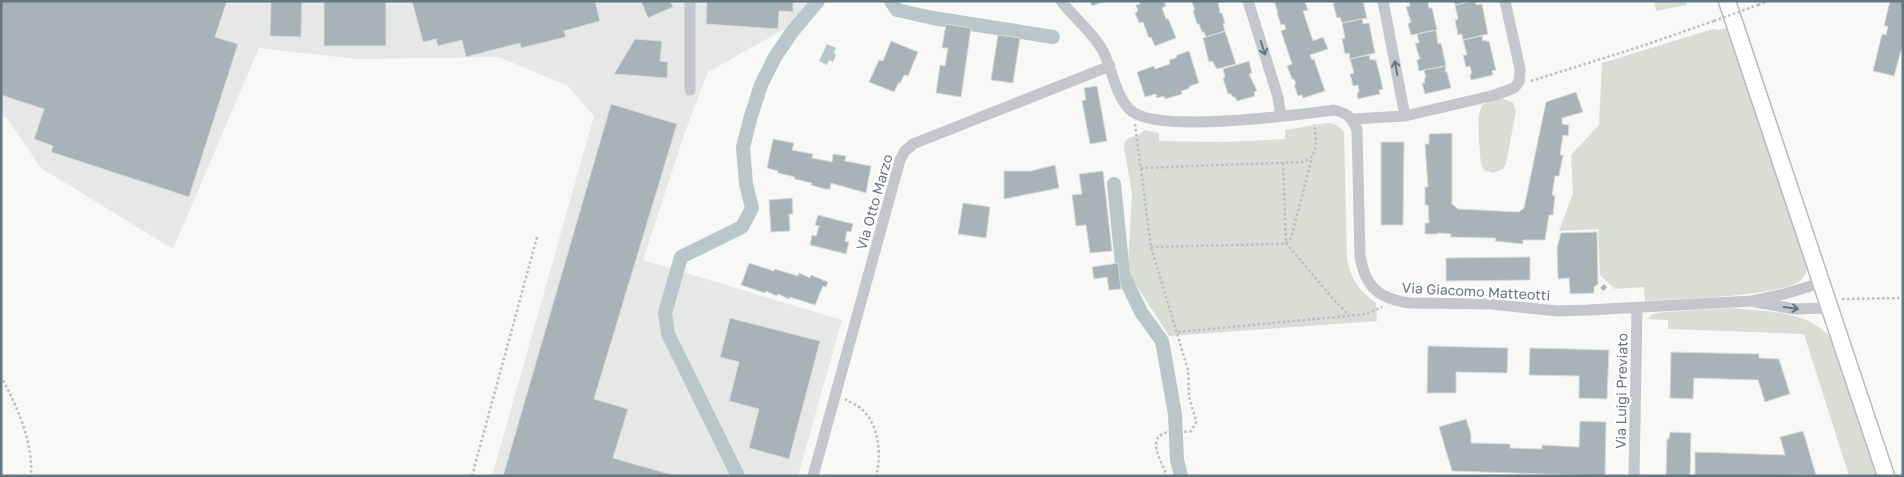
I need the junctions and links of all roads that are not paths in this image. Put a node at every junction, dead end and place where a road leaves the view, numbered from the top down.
1 (690, 1) edge
2 (1061, 1) edge
3 (1248, 1) edge
4 (1383, 1) edge
5 (1505, 1) edge
6 (1727, 1) edge
7 (1110, 66) junction
8 (690, 90) dead end
9 (1281, 116) junction
10 (1405, 116) junction
11 (1353, 118) junction
12 (1825, 297) junction
13 (1752, 301) junction
14 (1637, 308) junction
15 (813, 476) edge
16 (1634, 476) edge
17 (1886, 476) edge

1 - 8 street
2 - 7 street
3 -> 9 street
10 -> 4 street
5 - 10 street
6 - 12 main road
7 - 9 street
7 - 15 street, Via Otto Marzo
9 - 11 street
10 - 11 street
11 - 14 street, Via Giacomo Matteotti
12 - 13 street, Via Giacomo Matteotti
13 -> 12 street, Via Giacomo Matteotti
12 - 17 main road
13 - 14 street, Via Giacomo Matteotti
14 - 16 street, Via Luigi Previato

